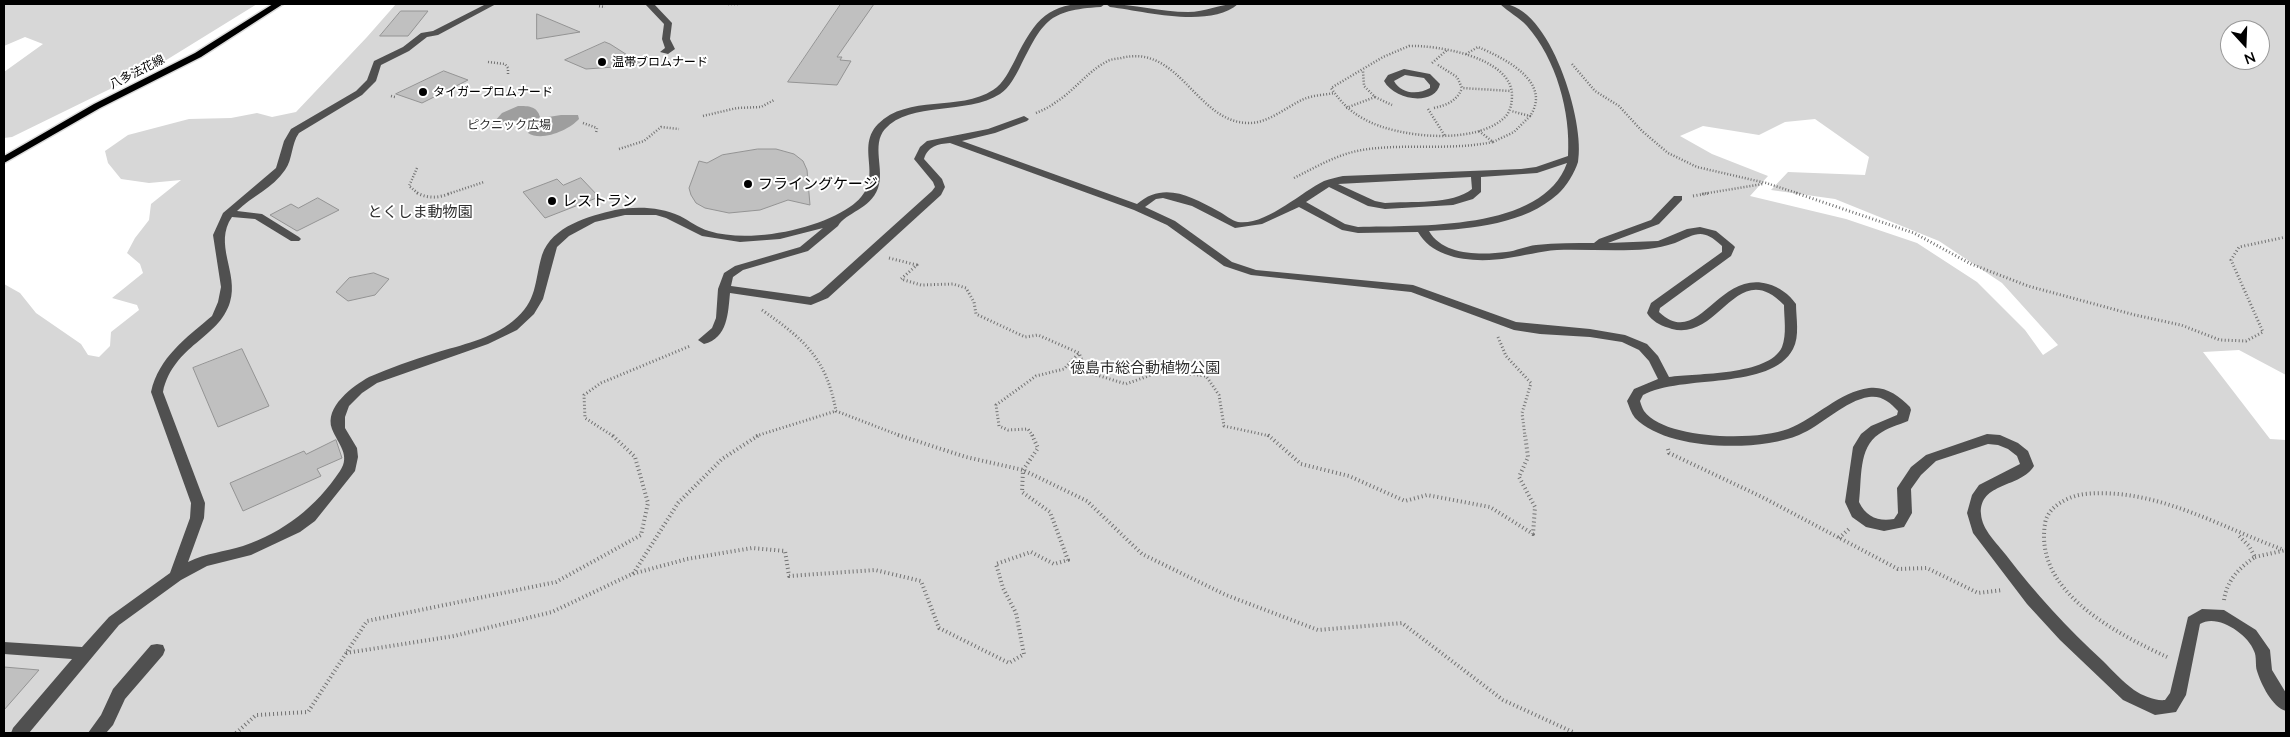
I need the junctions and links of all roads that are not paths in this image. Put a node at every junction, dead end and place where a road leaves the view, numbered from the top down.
1 (279, 4) edge
2 (492, 4) edge
3 (649, 4) edge
4 (1101, 4) edge
5 (1110, 4) edge
6 (1234, 4) edge
7 (1504, 4) edge
8 (665, 52) dead end
9 (1024, 119) road end
10 (951, 140) junction
11 (1573, 158) junction
12 (4, 160) edge
13 (1476, 174) junction
14 (1329, 183) junction
15 (1678, 198) road end
16 (1298, 202) junction
17 (1138, 208) junction
18 (228, 213) junction
19 (835, 220) junction
20 (1422, 228) junction
21 (295, 239) dead end
22 (1597, 246) junction
23 (724, 289) junction
24 (704, 340) road end
25 (1665, 381) junction
26 (176, 576) junction
27 (4, 648) edge
28 (157, 650) dead end
29 (87, 654) junction
30 (2286, 704) edge
31 (18, 733) edge
32 (96, 733) edge

1 - 12 main road, 八多法花線
2 - 18 street
3 - 8 street
4 - 19 street
5 - 6 street
7 - 11 street
9 - 10 street
10 - 17 street
10 - 23 street
11 - 13 street
11 - 20 street
13 - 14 street
13 - 14 street
14 - 16 street
15 - 22 street
16 - 17 street
16 - 20 street
17 - 25 street
18 - 21 street
18 - 26 street
19 - 23 street
19 - 26 street
20 - 22 street
22 - 25 street
23 - 24 street
25 - 30 street
26 - 29 street
27 - 29 street
28 - 32 street
29 - 31 street

